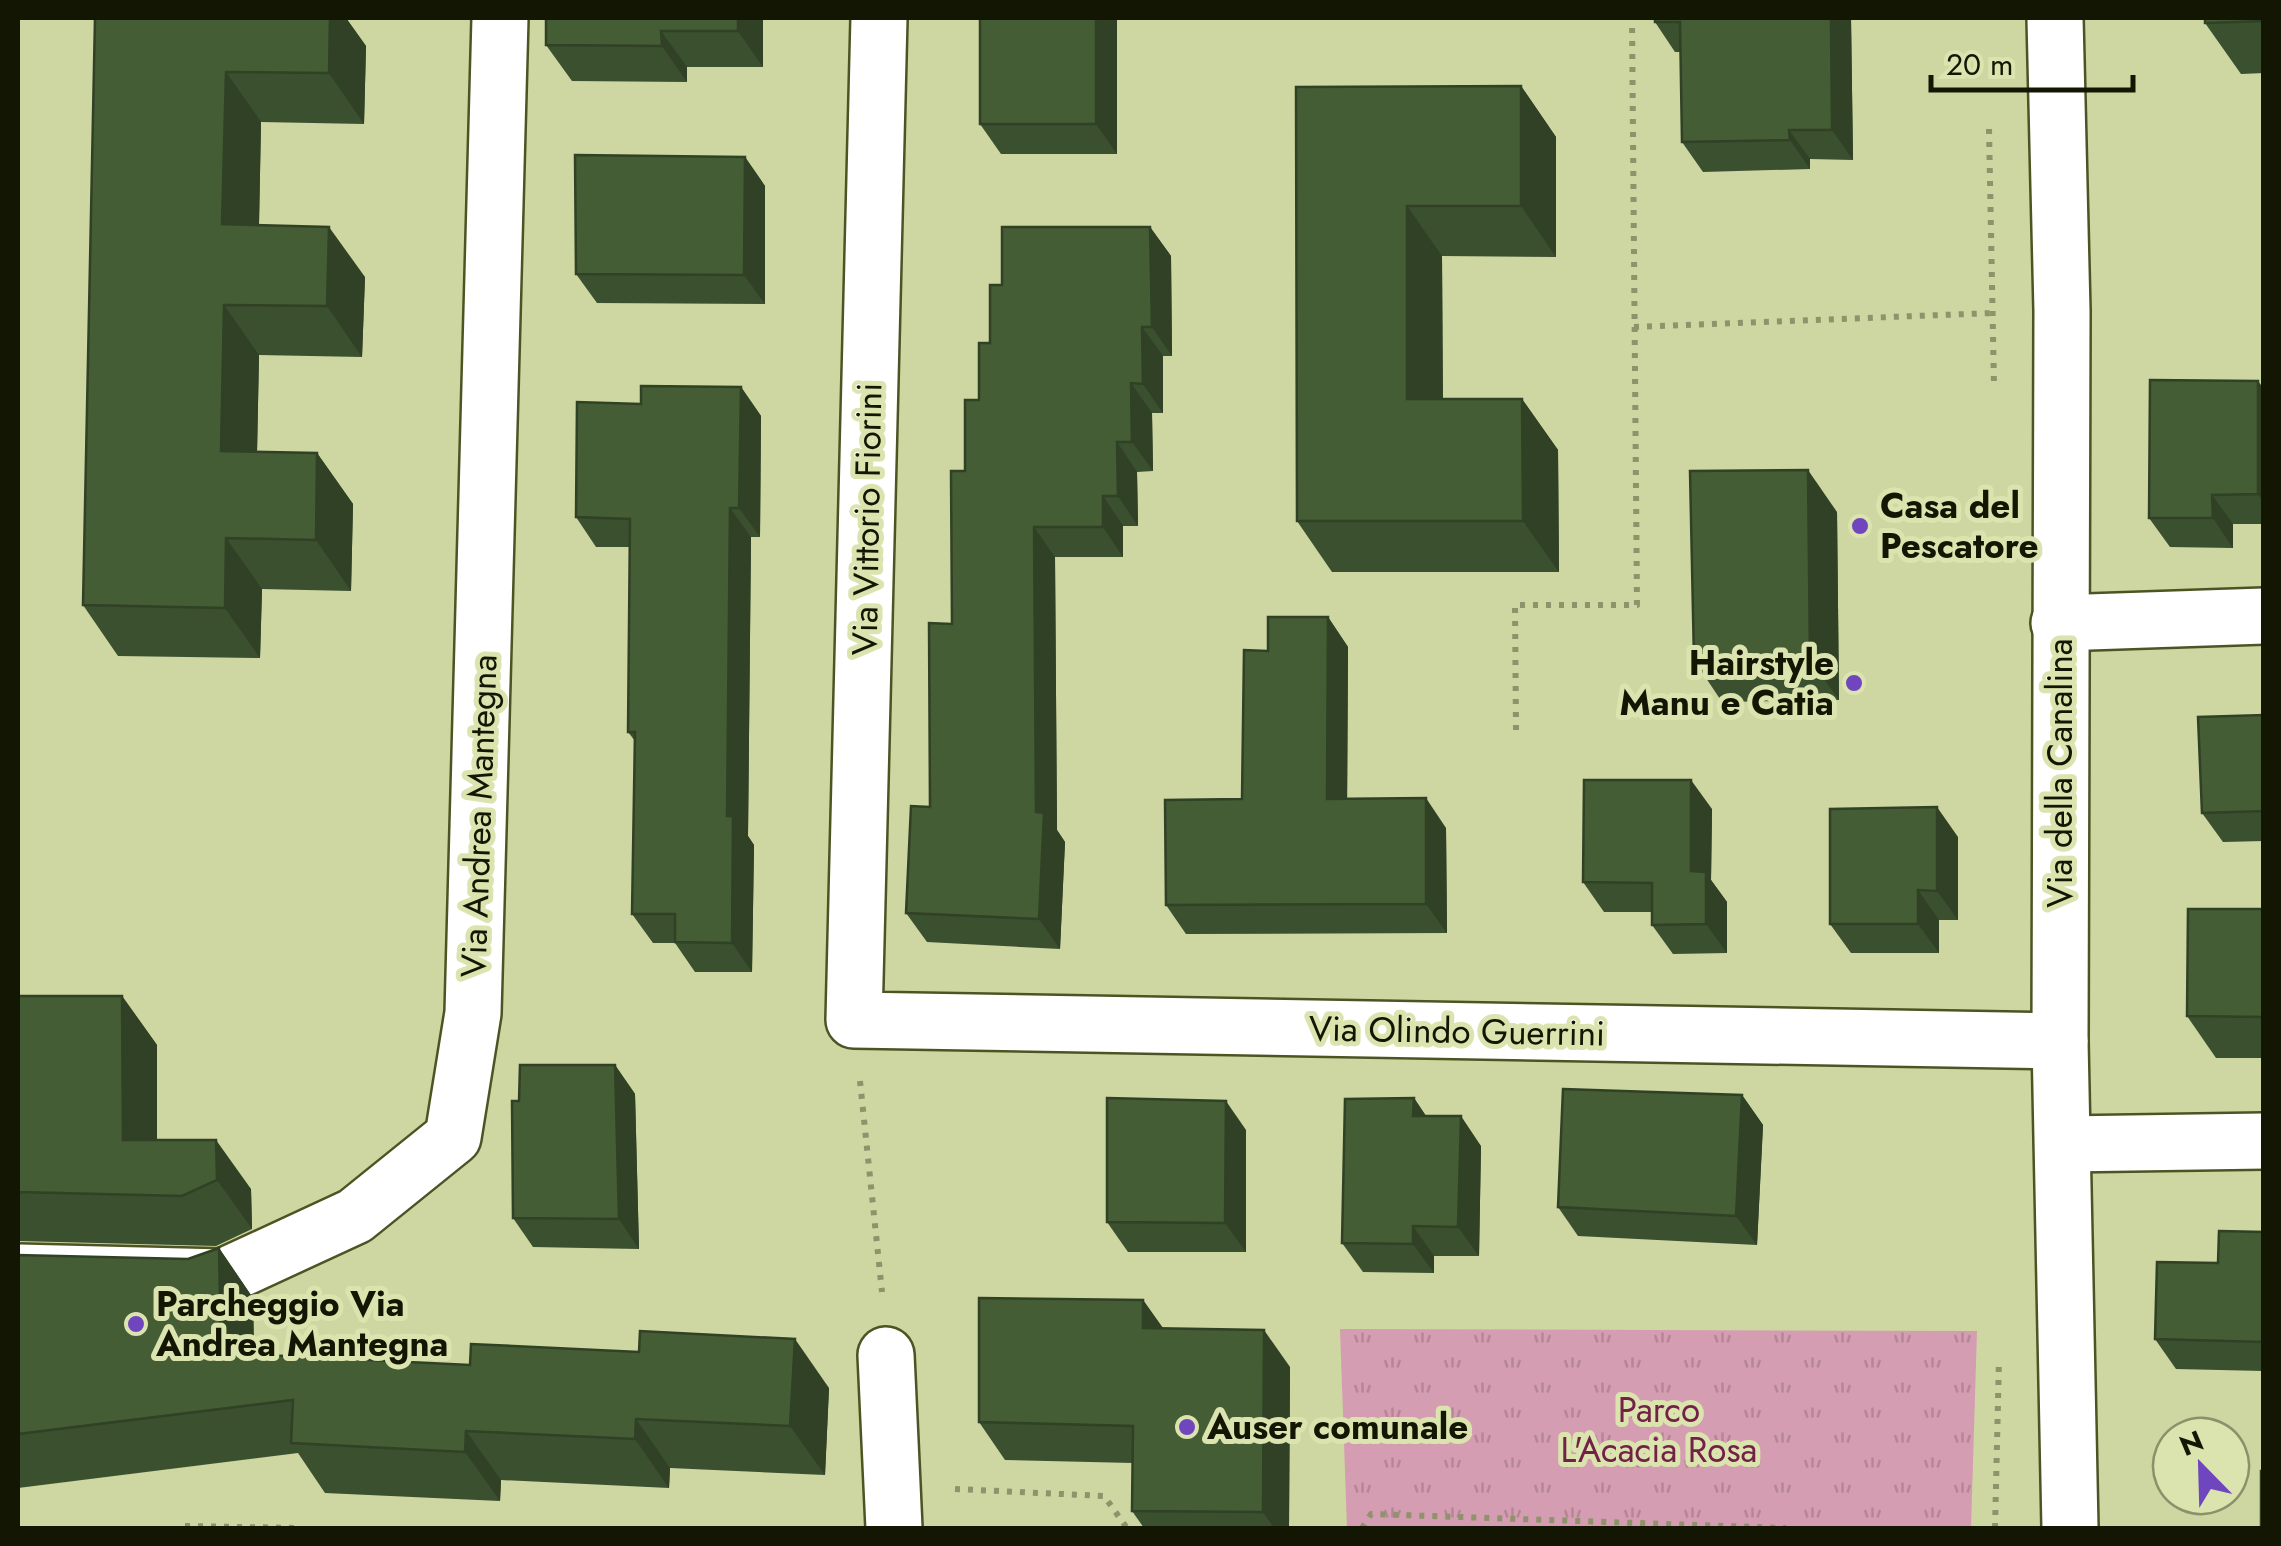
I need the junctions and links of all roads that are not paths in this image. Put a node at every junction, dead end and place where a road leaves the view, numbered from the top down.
1 (500, 18) edge
2 (880, 18) edge
3 (2056, 18) edge
4 (2264, 616) edge
5 (2059, 623) junction
6 (854, 1020) joint
7 (2060, 1041) junction
8 (2264, 1140) edge
9 (2064, 1144) junction
10 (18, 1272) edge
11 (886, 1355) road end
12 (894, 1507) edge
13 (2070, 1528) edge

1 - 10 street, Via Andrea Mantegna
2 - 6 street, Via Vittorio Fiorini
3 - 5 street, Via della Canalina
4 - 5 street
5 - 7 street, Via della Canalina
6 - 7 street, Via Olindo Guerrini
7 - 9 street, Via della Canalina
8 - 9 street
9 - 13 street, Via della Canalina
11 - 12 street

